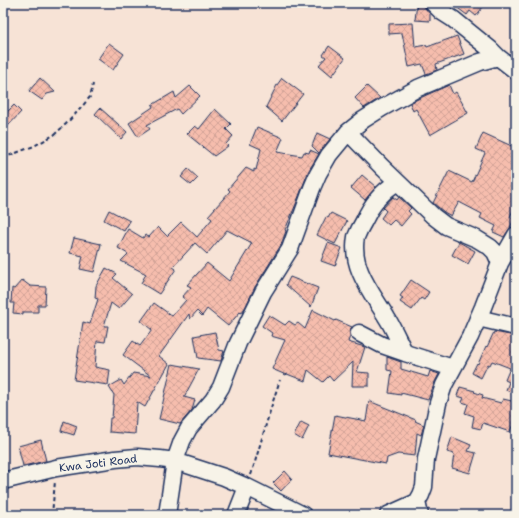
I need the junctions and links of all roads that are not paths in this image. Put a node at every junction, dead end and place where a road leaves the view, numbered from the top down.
1 (433, 3) edge
2 (498, 57) junction
3 (516, 70) edge
4 (348, 132) junction
5 (397, 182) junction
6 (516, 235) edge
7 (500, 263) junction
8 (478, 318) junction
9 (516, 327) edge
10 (359, 334) dead end
11 (405, 353) junction
12 (453, 368) junction
13 (175, 461) junction
14 (3, 481) edge
15 (247, 487) junction
16 (418, 508) edge
17 (167, 515) edge
18 (236, 515) edge
19 (303, 515) edge
20 (388, 515) edge

1 - 2 street
2 - 3 street
2 - 4 street
4 - 5 street
4 - 13 street
5 - 7 street
5 - 11 street
6 - 7 street
7 - 8 street
8 - 9 street
8 - 12 street
10 - 11 street
11 - 12 street
12 - 16 street
13 - 14 street, Kwa Joti Road
13 - 15 street, Kwa Joti Road
13 - 17 street
15 - 18 street
15 - 19 street, Kwa Joti Road
16 - 20 street

